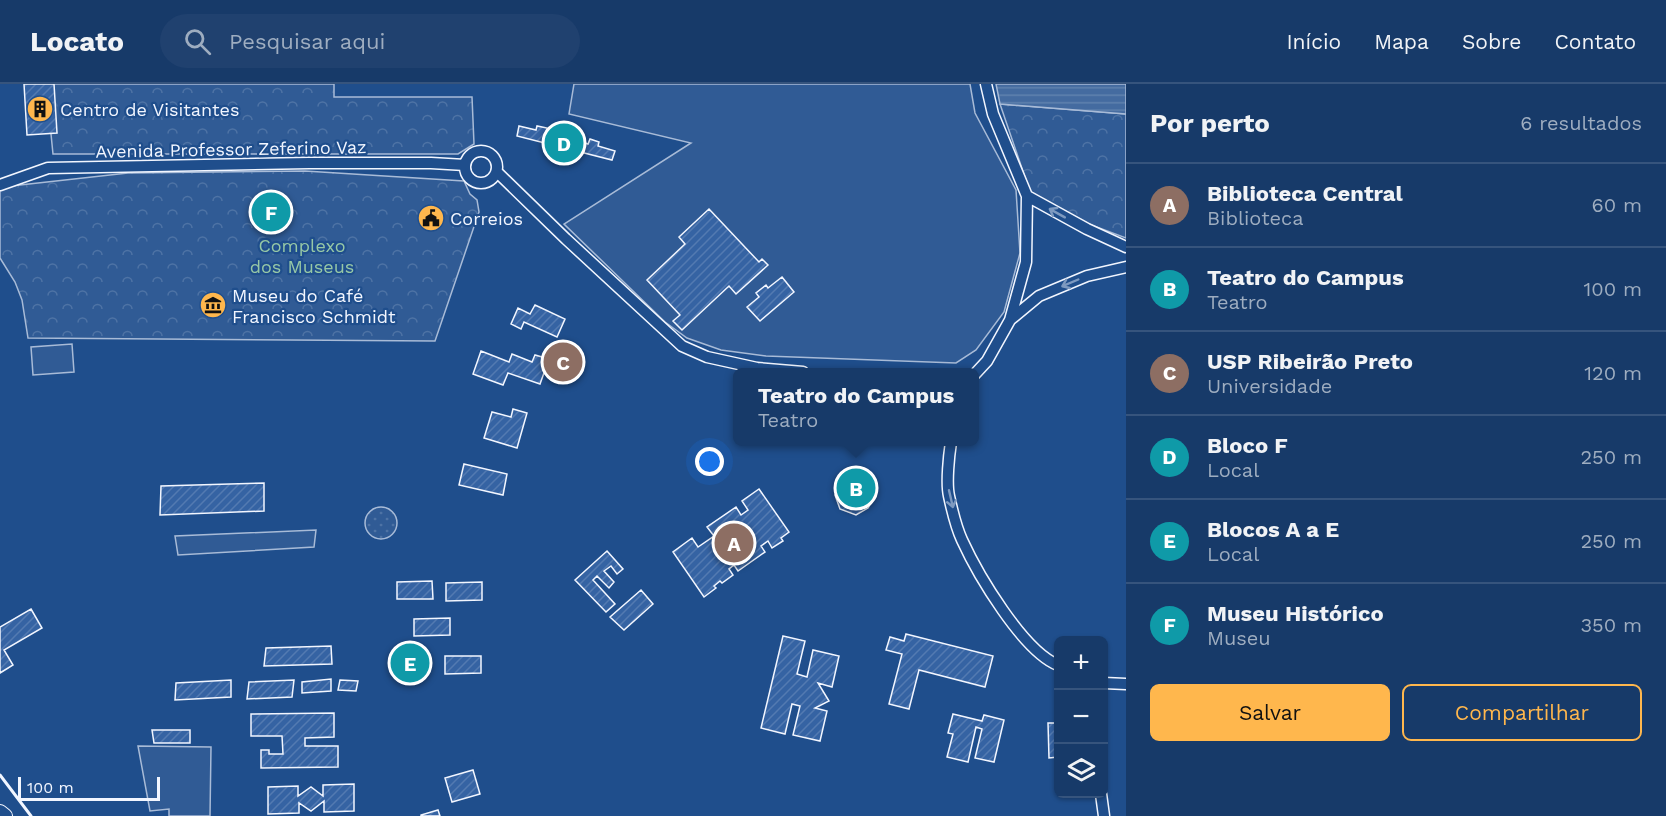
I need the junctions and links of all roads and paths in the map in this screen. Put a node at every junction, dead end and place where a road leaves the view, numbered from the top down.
1 (986, 84) edge
2 (465, 165) junction
3 (497, 172) junction
4 (0, 185) edge
5 (1027, 196) junction
6 (1126, 247) edge
7 (1126, 267) edge
8 (1010, 320) junction
9 (758, 368) edge
10 (979, 370) edge
11 (951, 446) edge
12 (1054, 663) edge
13 (1108, 683) edge
14 (1126, 684) edge
15 (1102, 798) edge
16 (0, 812) edge
17 (5, 816) edge
18 (1104, 816) edge

1 - 5 street
2 - 3 street
2 - 3 street
2 - 4 street, Avenida Professor Zeferino Vaz
3 - 9 street
6 -> 5 street
5 - 8 street
7 -> 8 street
8 - 10 street
11 -> 12 street
13 - 14 street
15 - 18 street
16 - 17 main road

